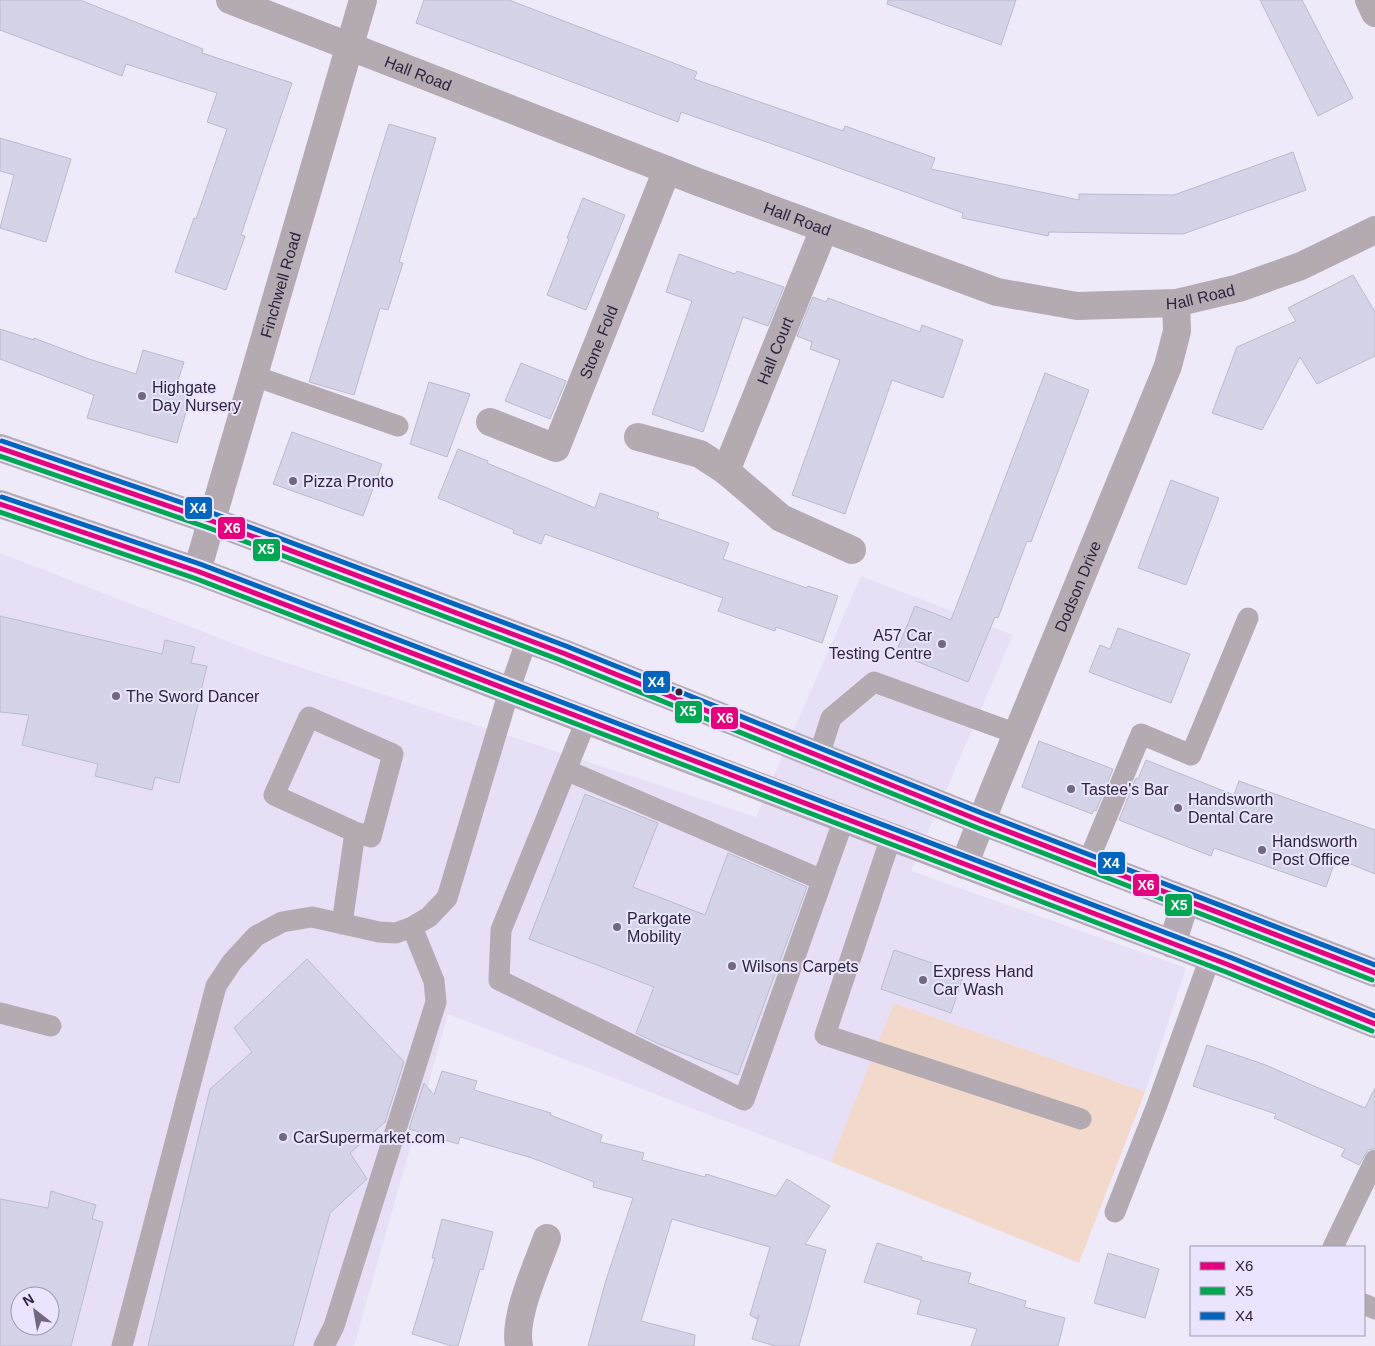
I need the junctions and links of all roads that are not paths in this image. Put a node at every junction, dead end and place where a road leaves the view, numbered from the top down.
1 (230, 0) edge
2 (363, 0) edge
3 (1369, 0) edge
4 (1375, 13) edge
5 (350, 46) junction
6 (667, 170) junction
7 (824, 229) junction
8 (1375, 230) edge
9 (1176, 303) junction
10 (254, 376) junction
11 (490, 422) dead end
12 (398, 426) dead end
13 (638, 437) dead end
14 (0, 448) edge
15 (726, 471) junction
16 (0, 504) edge
17 (212, 520) junction
18 (852, 550) dead end
19 (197, 571) junction
20 (1248, 618) dead end
21 (527, 639) junction
22 (509, 692) junction
23 (586, 720) junction
24 (1017, 734) junction
25 (819, 756) junction
26 (566, 770) junction
27 (844, 820) junction
28 (981, 821) junction
29 (355, 832) junction
30 (891, 837) junction
31 (1088, 862) junction
32 (964, 865) junction
33 (822, 880) junction
34 (1186, 900) junction
35 (342, 924) junction
36 (412, 927) junction
37 (1172, 944) junction
38 (1210, 958) junction
39 (1375, 973) edge
40 (0, 1013) edge
41 (1375, 1024) edge
42 (51, 1026) dead end
43 (1081, 1119) dead end
44 (1375, 1160) edge
45 (1114, 1212) dead end
46 (547, 1238) dead end
47 (1334, 1246) edge
48 (122, 1346) edge
49 (324, 1346) edge
50 (519, 1346) edge

1 - 5 street, Hall Road
2 - 5 street, Finchwell Road
3 - 4 street
5 - 6 street, Hall Road
5 - 10 street, Finchwell Road
6 - 7 street, Hall Road
6 - 11 street, Stone Fold
7 - 9 street, Hall Road
7 - 15 street, Hall Court
8 - 9 street, Hall Road
9 - 24 street, Dodson Drive
10 - 12 lane
10 - 17 street, Finchwell Road
13 - 15 street
14 - 17 main road
15 - 18 street
16 - 19 main road
17 - 19 street, Finchwell Road
17 - 21 main road
19 - 22 main road
20 - 31 lane
21 - 22 lane
21 - 25 main road
22 - 23 main road
22 - 36 lane
23 - 26 lane
23 - 27 main road
24 - 25 lane
24 - 28 street, Dodson Drive
25 - 28 main road
26 - 33 lane
26 - 33 lane
27 - 30 main road
27 - 33 lane
28 - 31 main road
28 - 32 street, Dodson Drive
29 - 29 lane
29 - 35 lane
30 - 32 main road
30 - 43 lane
31 - 34 main road
32 - 37 main road
34 - 37 main road
34 - 39 main road
35 - 36 lane
35 - 48 lane
36 - 49 lane
37 - 38 main road
38 - 41 main road
38 - 45 lane
40 - 42 lane
44 - 47 lane
46 - 50 street

